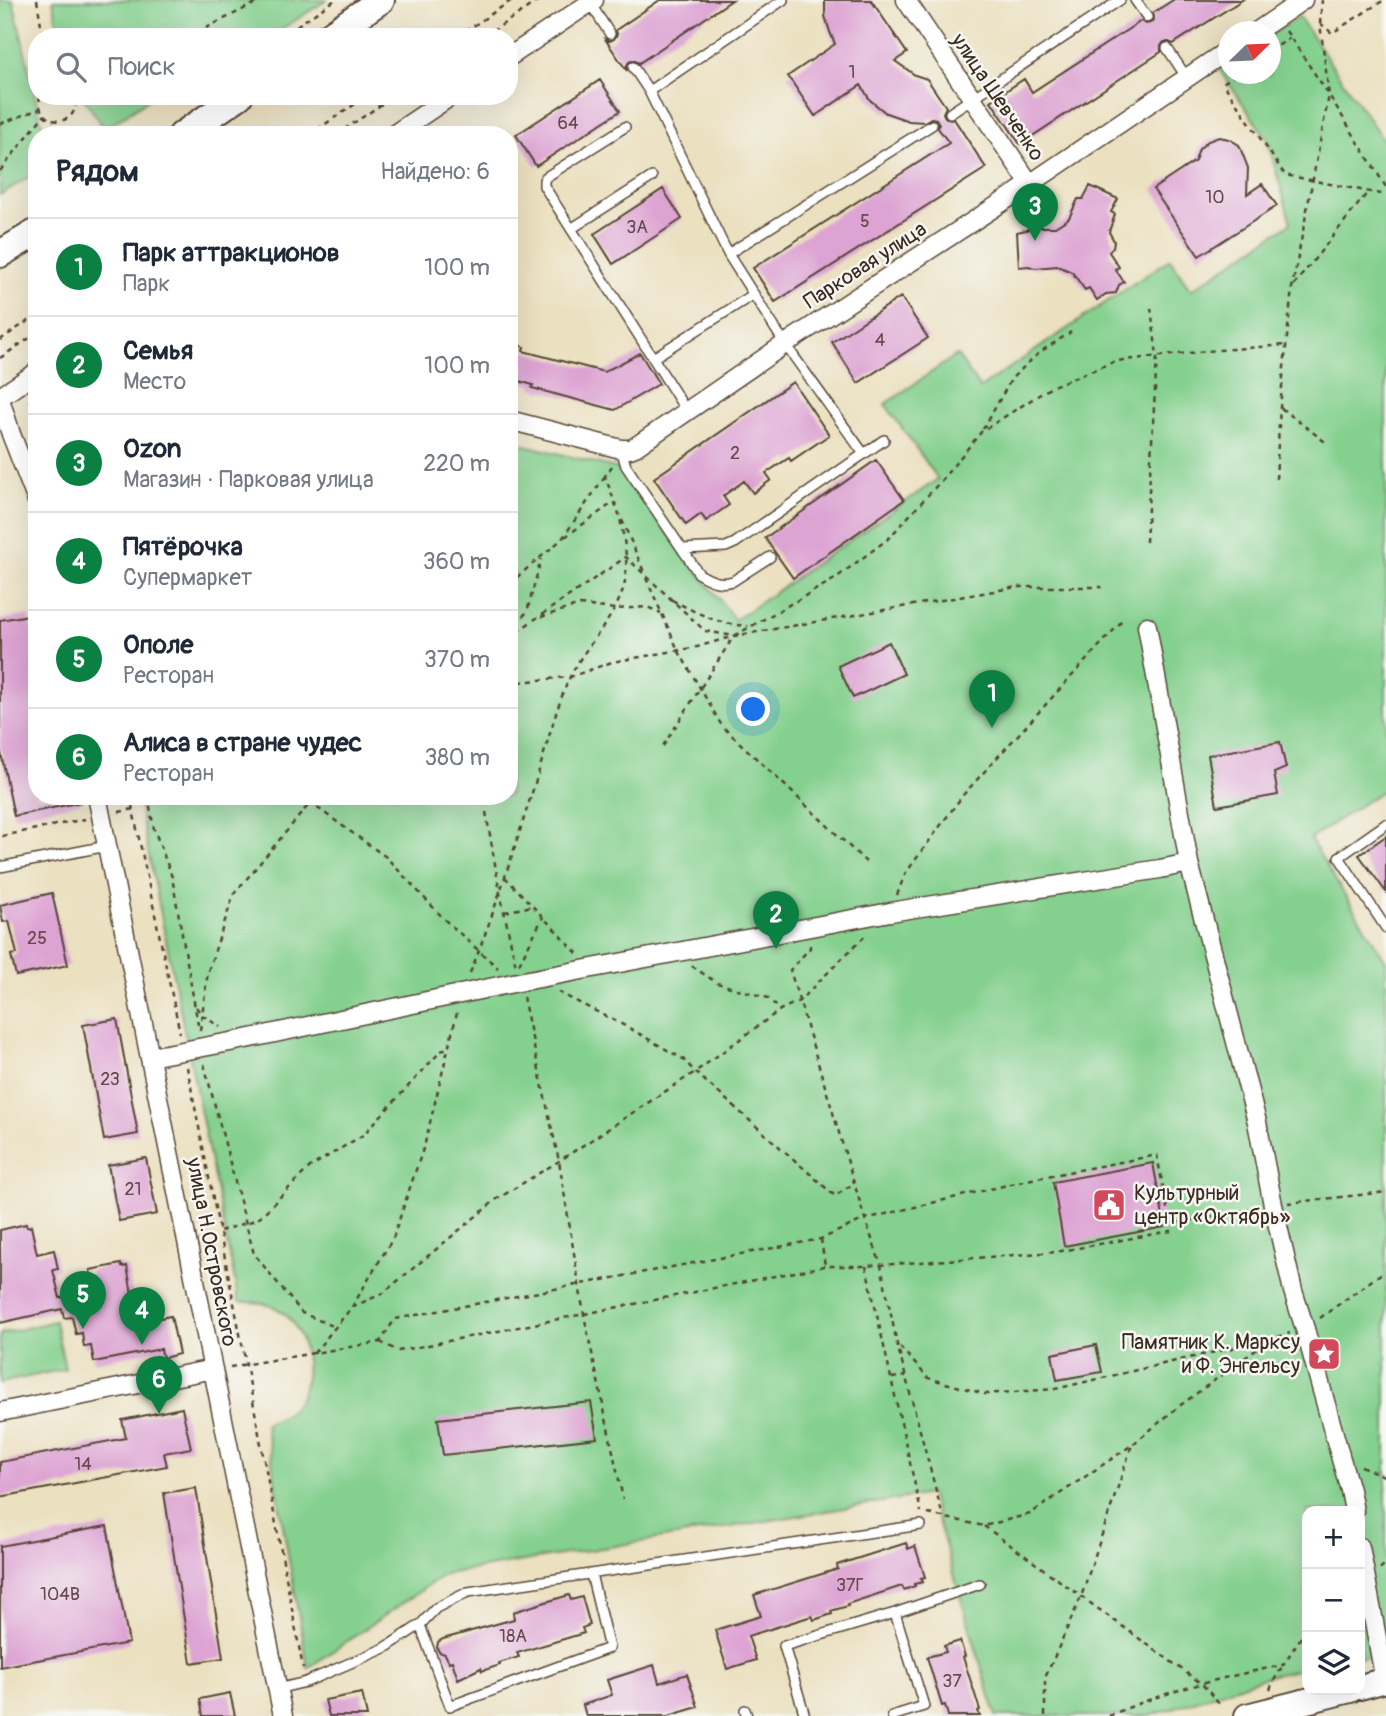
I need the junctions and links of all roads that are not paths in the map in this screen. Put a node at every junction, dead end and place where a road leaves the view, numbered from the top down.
1 (381, 0) edge
2 (783, 0) edge
3 (906, 0) edge
4 (1119, 0) edge
5 (1135, 0) edge
6 (1303, 0) edge
7 (592, 2) edge
8 (1147, 17) dead end
9 (1272, 21) edge
10 (340, 28) edge
11 (610, 34) dead end
12 (1167, 48) dead end
13 (518, 51) edge
14 (1218, 57) edge
15 (633, 67) dead end
16 (1187, 78) junction
17 (649, 92) junction
18 (972, 98) junction
19 (226, 105) edge
20 (438, 105) edge
21 (950, 113) dead end
22 (932, 125) dead end
23 (195, 126) edge
24 (406, 126) edge
25 (625, 127) dead end
26 (652, 177) dead end
27 (1030, 184) junction
28 (571, 229) junction
29 (28, 237) edge
30 (0, 254) edge
31 (729, 254) junction
32 (754, 294) junction
33 (785, 344) junction
34 (653, 358) junction
35 (28, 378) edge
36 (0, 398) edge
37 (687, 412) junction
38 (518, 424) edge
39 (884, 440) dead end
40 (864, 454) junction
41 (624, 457) junction
42 (28, 477) edge
43 (682, 549) junction
44 (771, 556) dead end
45 (1147, 626) dead end
46 (99, 805) edge
47 (1386, 824) edge
48 (107, 846) junction
49 (1189, 863) junction
50 (0, 867) edge
51 (1386, 928) edge
52 (150, 1056) junction
53 (213, 1369) junction
54 (0, 1412) edge
55 (1353, 1506) edge
56 (921, 1525) dead end
57 (1364, 1569) edge
58 (591, 1574) junction
59 (980, 1584) dead end
60 (895, 1613) junction
61 (420, 1625) junction
62 (1386, 1681) edge
63 (1365, 1686) edge
64 (277, 1689) junction
65 (1327, 1695) edge
66 (1263, 1709) edge
67 (283, 1716) edge
68 (805, 1716) edge
69 (892, 1716) edge

1 - 10 main road
2 - 17 lane
3 - 18 street, улица Шевченко
4 - 18 lane
5 - 8 lane
6 - 9 street
7 - 11 lane
7 - 13 street
12 - 16 lane
14 - 16 street, Парковая улица
15 - 17 lane
16 - 27 street, Парковая улица
17 - 31 lane
18 - 21 lane
18 - 27 street, улица Шевченко
19 - 23 main road
20 - 24 street
22 - 31 lane
25 - 28 lane
26 - 28 lane
27 - 33 street, Парковая улица
28 - 34 lane
29 - 30 main road
31 - 32 lane
32 - 33 lane
32 - 34 lane
33 - 37 street, Парковая улица
33 - 40 lane
34 - 37 lane
35 - 36 street
36 - 42 street
37 - 41 street, Парковая улица
38 - 41 street
39 - 40 lane
40 - 43 lane
41 - 43 lane
43 - 44 lane
45 - 49 street
46 - 48 street, улица Н.Островского
47 - 51 lane
48 - 50 lane
48 - 52 street, улица Н.Островского
49 - 52 street
49 - 55 street
52 - 53 street, улица Н.Островского
53 - 54 street
53 - 64 street, улица Н.Островского
56 - 58 lane
57 - 62 street
58 - 61 lane
58 - 61 lane
59 - 60 lane
60 - 68 lane
60 - 69 lane
61 - 64 lane
62 - 63 main road
64 - 67 street, улица Н.Островского
65 - 66 main road

